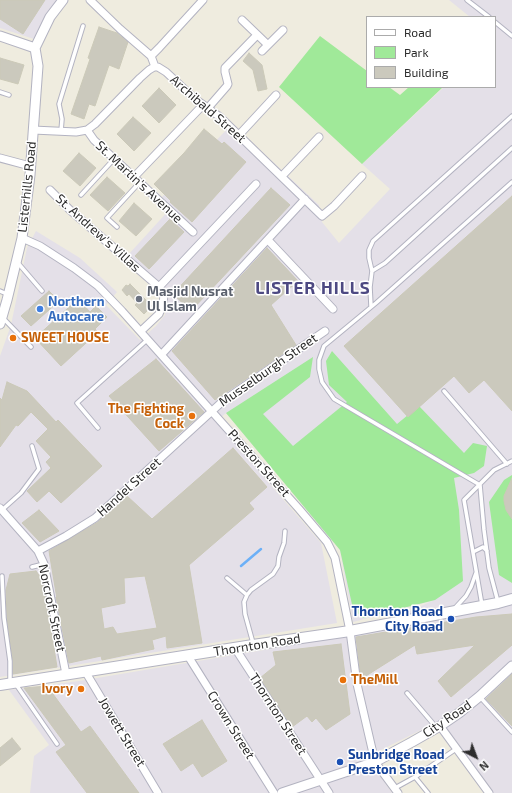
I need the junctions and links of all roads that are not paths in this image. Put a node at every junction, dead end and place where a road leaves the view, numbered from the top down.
1 (63, 0) edge
2 (90, 0) edge
3 (203, 0) edge
4 (467, 0) edge
5 (488, 16) edge
6 (242, 20) dead end
7 (496, 23) edge
8 (83, 26) dead end
9 (283, 30) dead end
10 (258, 35) junction
11 (0, 36) edge
12 (512, 36) edge
13 (268, 45) junction
14 (35, 48) junction
15 (262, 51) dead end
16 (151, 56) junction
17 (154, 68) junction
18 (0, 92) edge
19 (9, 94) dead end
20 (276, 95) dead end
21 (205, 107) junction
22 (512, 116) edge
23 (33, 130) junction
24 (87, 130) junction
25 (61, 131) junction
26 (238, 135) junction
27 (319, 137) dead end
28 (512, 148) edge
29 (0, 158) edge
30 (114, 159) junction
31 (30, 166) junction
32 (282, 176) junction
33 (362, 176) dead end
34 (137, 180) junction
35 (512, 182) edge
36 (256, 184) dead end
37 (50, 190) dead end
38 (81, 195) dead end
39 (305, 199) junction
40 (117, 227) dead end
41 (198, 237) junction
42 (22, 238) junction
43 (268, 240) junction
44 (16, 261) junction
45 (372, 271) junction
46 (159, 287) junction
47 (42, 291) dead end
48 (4, 293) edge
49 (371, 306) junction
50 (333, 309) dead end
51 (1, 320) edge
52 (325, 330) dead end
53 (141, 331) junction
54 (148, 339) junction
55 (31, 346) dead end
56 (162, 354) junction
57 (444, 391) dead end
58 (212, 410) junction
59 (98, 428) dead end
60 (32, 446) dead end
61 (512, 461) edge
62 (507, 464) junction
63 (480, 485) junction
64 (1, 509) edge
65 (285, 531) dead end
66 (38, 551) junction
67 (487, 551) junction
68 (473, 552) junction
69 (44, 564) junction
70 (32, 567) dead end
71 (476, 572) junction
72 (2, 576) dead end
73 (228, 578) dead end
74 (247, 596) junction
75 (512, 600) edge
76 (498, 603) junction
77 (483, 606) junction
78 (452, 612) junction
79 (350, 631) junction
80 (254, 645) junction
81 (235, 648) junction
82 (188, 656) junction
83 (512, 666) edge
84 (85, 671) junction
85 (66, 674) junction
86 (8, 683) edge
87 (407, 694) dead end
88 (480, 696) junction
89 (438, 727) junction
90 (512, 732) edge
91 (57, 744) dead end
92 (456, 749) junction
93 (375, 762) junction
94 (415, 777) junction
95 (321, 781) junction
96 (396, 791) edge
97 (158, 793) edge
98 (274, 793) edge
99 (282, 793) edge
100 (329, 793) edge
101 (428, 793) edge
102 (489, 793) edge

1 - 14 street
2 - 16 street
3 - 16 street
4 - 5 lane
6 - 10 street
7 - 12 lane
8 - 25 lane
9 - 13 street
10 - 13 street
10 - 21 street
11 - 14 street
13 - 15 street
14 - 23 street, Listerhills Road
16 - 17 street
17 - 21 street, Archibald Street
17 - 24 street
18 - 19 lane
20 - 26 street
21 - 26 street, Archibald Street
21 - 34 street
22 - 45 lane
23 - 25 street
23 - 31 street, Listerhills Road
24 - 25 street
24 - 30 street, St. Martin's Avenue
26 - 32 street, Archibald Street
27 - 32 street
28 - 45 lane
29 - 31 street
30 - 34 street, St. Martin's Avenue
30 - 38 lane
31 - 42 street, Listerhills Road
32 - 39 street, Archibald Street
33 - 39 street, Archibald Street
34 - 40 lane
34 - 41 street, St. Martin's Avenue
35 - 49 lane
36 - 41 street
37 - 46 street, St. Andrew's Villas
39 - 43 street
41 - 46 street
42 - 44 street, Listerhills Road
42 - 53 street, Preston Street
43 - 50 street
43 - 56 street
44 - 47 lane
44 - 48 street, Listerhills Road
45 - 49 lane
46 - 53 street
48 - 51 street, Listerhills Road
49 - 63 lane
51 - 55 lane
52 - 58 street, Musselburgh Street
53 - 54 street, Preston Street
54 - 56 street, Preston Street
54 - 59 lane
56 - 58 street, Preston Street
57 - 62 lane
58 - 66 street, Handel Street
58 - 79 street, Preston Street
60 - 64 lane
61 - 62 lane
62 - 63 lane
63 - 67 lane
63 - 68 lane
64 - 66 street, Norcroft Street
65 - 74 lane
66 - 69 street, Norcroft Street
67 - 68 lane
67 - 76 lane
68 - 71 lane
69 - 70 lane
69 - 85 street, Norcroft Street
71 - 77 lane
71 - 78 lane
72 - 86 lane
73 - 74 lane
74 - 80 lane
75 - 76 main road, Thornton Road
76 - 77 main road, Thornton Road
77 - 78 main road, Thornton Road
78 - 79 main road, Thornton Road
79 - 80 main road, Thornton Road
79 - 93 street, Preston Street
80 - 81 main road, Thornton Road
81 - 82 main road, Thornton Road
81 - 95 street, Thornton Street
82 - 84 main road, Thornton Road
82 - 98 street, Crown Street
83 - 88 street, City Road
84 - 85 main road, Thornton Road
84 - 97 street, Jowett Street
85 - 86 main road, Thornton Road
86 - 91 lane
87 - 89 lane
88 - 89 street, City Road
88 - 90 lane
89 - 92 street
89 - 93 street, City Road
92 - 94 lane
92 - 102 street
93 - 95 street, City Road
93 - 96 street
94 - 96 lane
94 - 101 lane
95 - 99 street, City Road
95 - 100 street, Thornton Street

